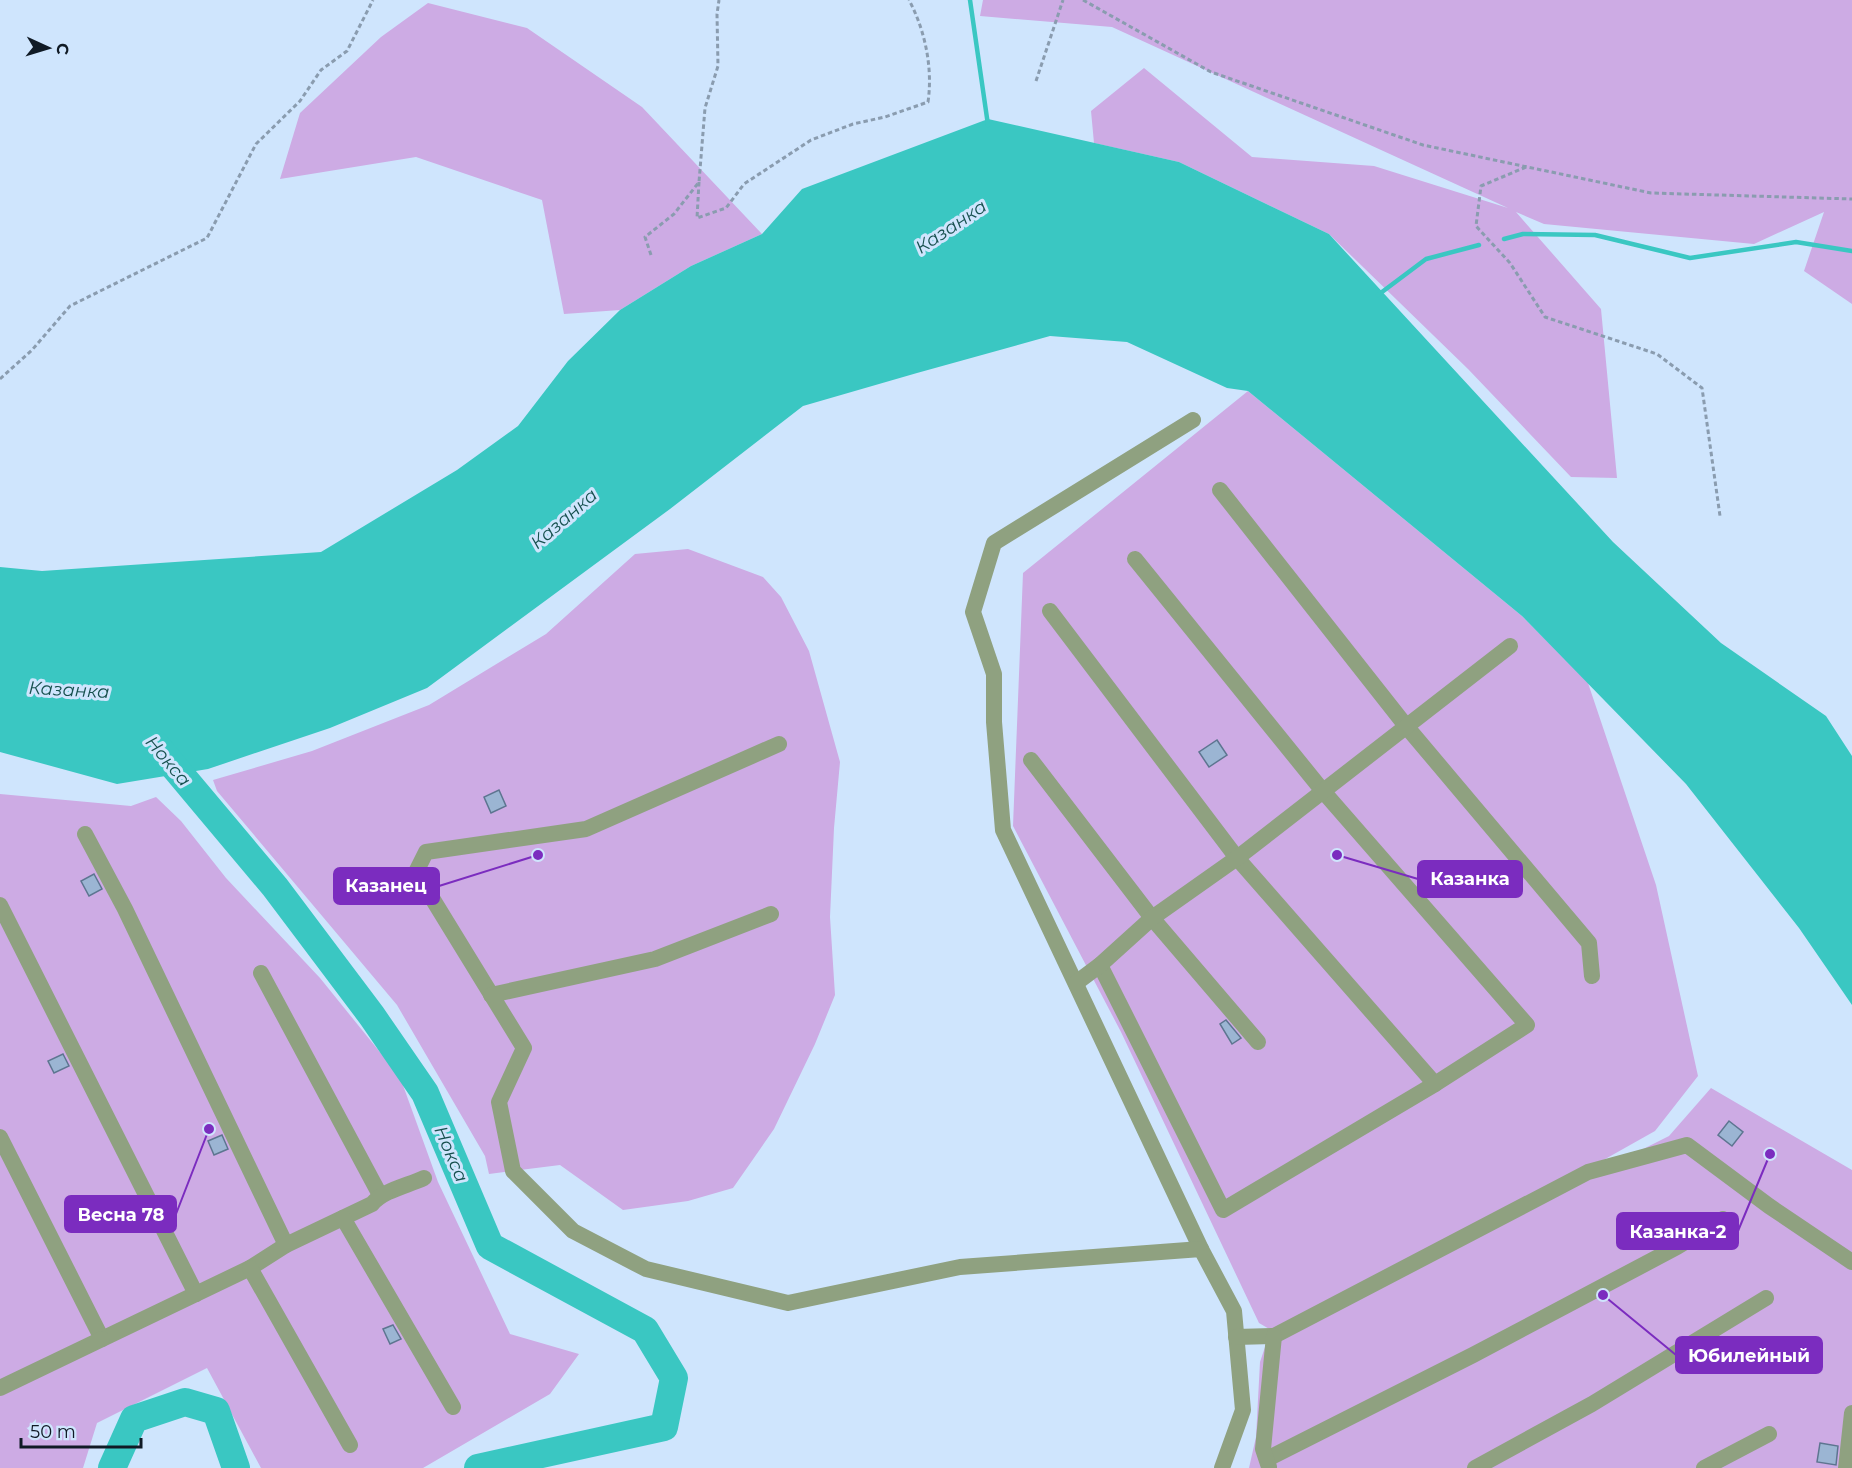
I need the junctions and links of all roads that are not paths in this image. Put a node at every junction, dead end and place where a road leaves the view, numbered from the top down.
1 (1193, 420) dead end
2 (1220, 490) dead end
3 (1135, 559) dead end
4 (1050, 611) dead end
5 (1510, 646) dead end
6 (1406, 726) junction
7 (779, 744) dead end
8 (1031, 760) dead end
9 (1322, 790) junction
10 (85, 834) dead end
11 (1238, 858) junction
12 (0, 905) edge
13 (771, 914) dead end
14 (1152, 918) junction
15 (1100, 965) junction
16 (261, 973) dead end
17 (1592, 976) dead end
18 (1076, 983) junction
19 (491, 994) junction
20 (1258, 1042) dead end
21 (1435, 1084) junction
22 (0, 1137) edge
23 (424, 1178) dead end
24 (380, 1195) junction
25 (343, 1218) junction
26 (1723, 1219) dead end
27 (286, 1245) junction
28 (1202, 1249) junction
29 (1852, 1262) edge
30 (250, 1268) junction
31 (195, 1294) junction
32 (1766, 1298) dead end
33 (1274, 1336) junction
34 (1236, 1337) junction
35 (102, 1339) junction
36 (0, 1388) edge
37 (453, 1407) dead end
38 (1852, 1413) edge
39 (1769, 1434) dead end
40 (350, 1445) dead end
41 (1268, 1463) edge
42 (1222, 1468) edge
43 (1475, 1468) edge
44 (1704, 1468) edge
45 (1845, 1468) edge

1 - 18 lane
2 - 6 lane
3 - 9 lane
4 - 11 lane
5 - 6 lane
6 - 9 lane
6 - 17 lane
7 - 19 lane
8 - 14 lane
9 - 11 lane
9 - 21 lane
10 - 27 lane
11 - 14 lane
11 - 21 lane
12 - 31 lane
13 - 19 lane
14 - 15 lane
14 - 20 lane
15 - 18 lane
15 - 21 lane
16 - 24 lane
18 - 28 lane
19 - 28 lane
22 - 35 lane
23 - 24 lane
24 - 25 lane
25 - 27 lane
25 - 37 lane
26 - 41 lane
27 - 30 lane
28 - 34 lane
29 - 33 lane
30 - 31 lane
30 - 40 lane
31 - 35 lane
32 - 43 lane
33 - 34 lane
33 - 41 lane
34 - 42 lane
35 - 36 lane
38 - 45 lane
39 - 44 lane

